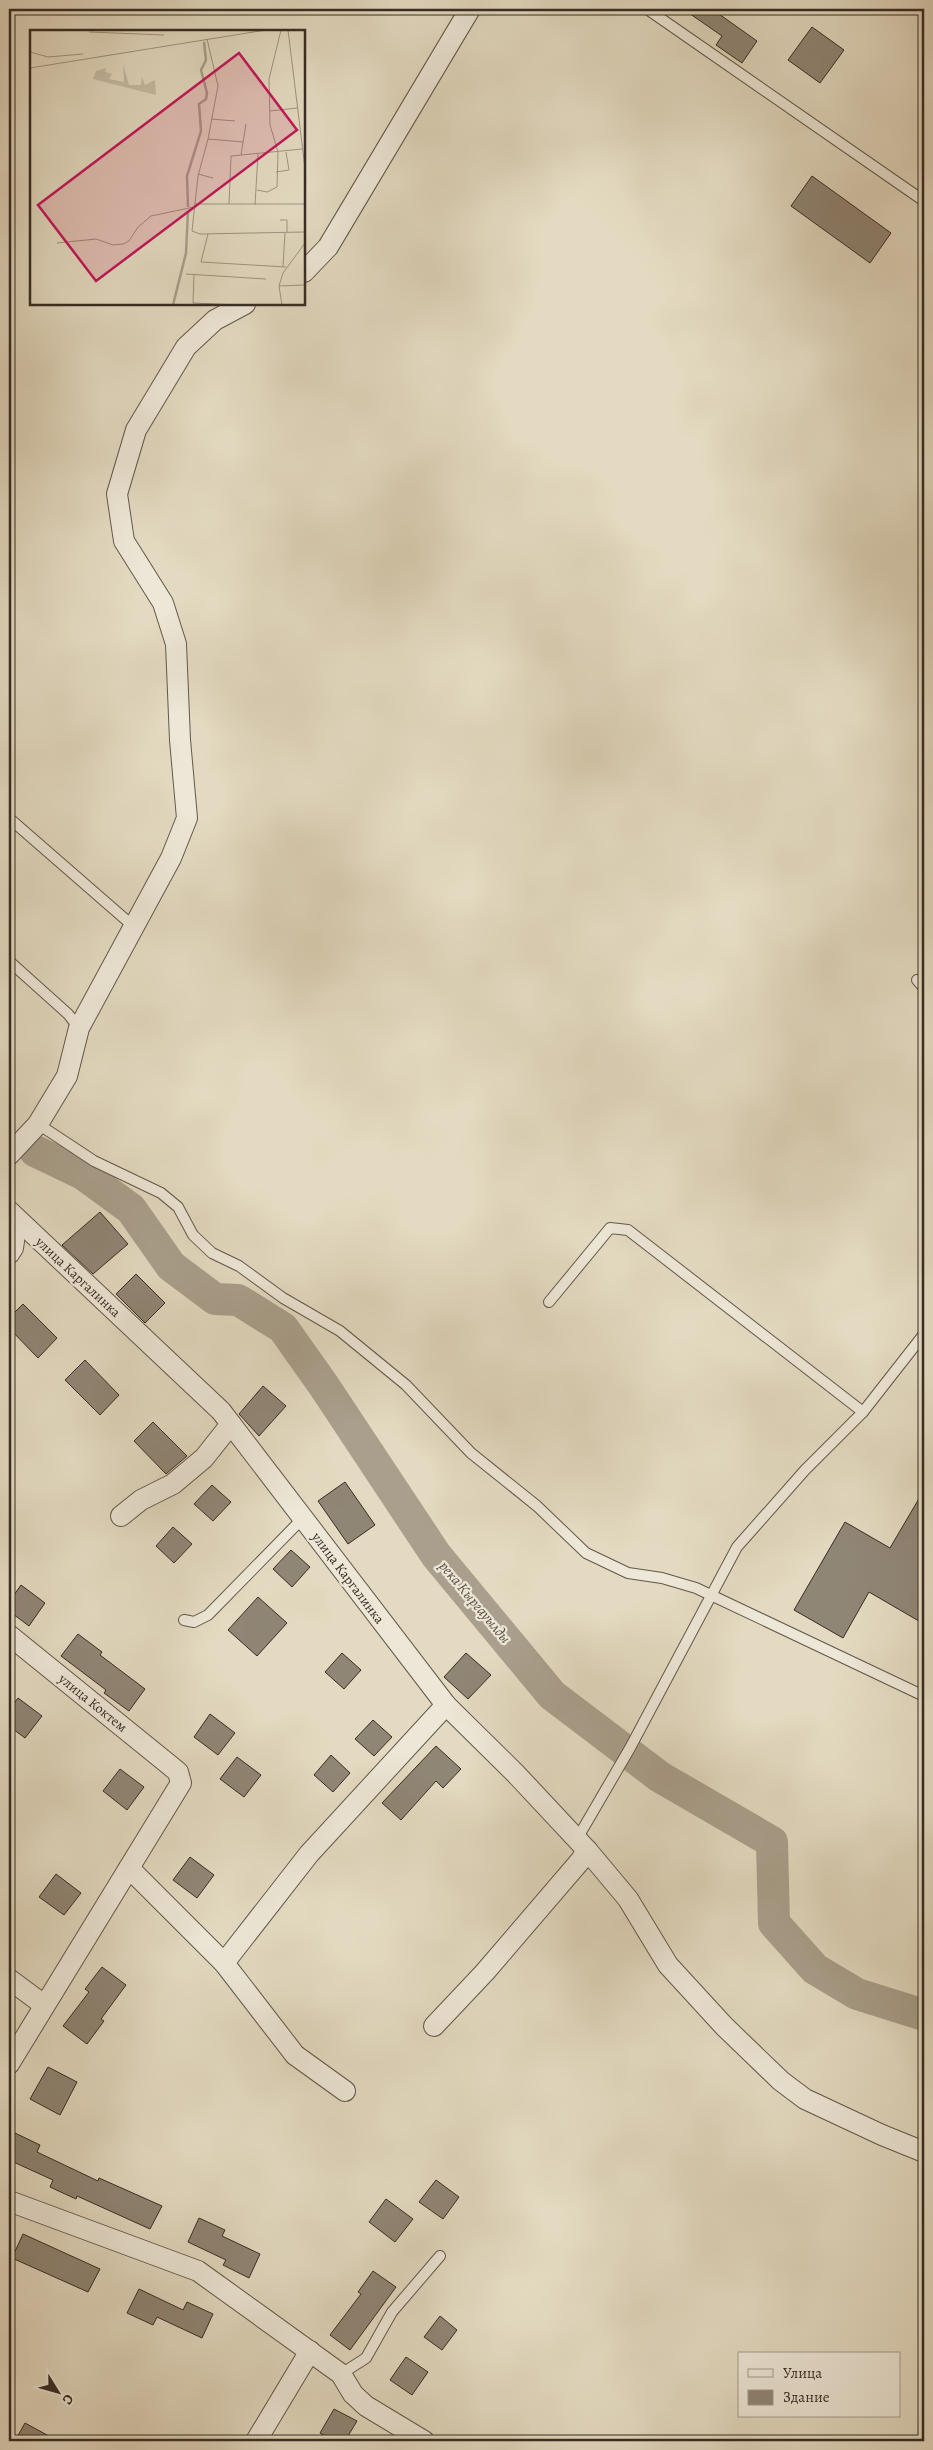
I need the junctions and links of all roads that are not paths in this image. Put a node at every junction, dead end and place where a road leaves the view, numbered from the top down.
1 (470, 9) edge
2 (647, 9) edge
3 (924, 201) edge
4 (305, 271) edge
5 (243, 305) edge
6 (9, 818) edge
7 (133, 926) junction
8 (9, 961) edge
9 (78, 1028) junction
10 (38, 1124) junction
11 (9, 1155) edge
12 (13, 1216) edge
13 (9, 1254) edge
14 (549, 1302) dead end
15 (924, 1334) edge
16 (863, 1412) junction
17 (231, 1424) junction
18 (121, 1516) dead end
19 (303, 1518) junction
20 (710, 1594) junction
21 (184, 1620) dead end
22 (9, 1635) edge
23 (924, 1696) edge
24 (446, 1705) junction
25 (582, 1844) junction
26 (129, 1868) junction
27 (224, 1963) junction
28 (9, 1979) edge
29 (44, 2005) junction
30 (434, 2026) dead end
31 (9, 2064) edge
32 (345, 2091) dead end
33 (924, 2152) edge
34 (9, 2201) edge
35 (440, 2256) dead end
36 (310, 2351) junction
37 (341, 2374) junction
38 (256, 2441) edge
39 (424, 2441) edge

1 - 4 street
2 - 3 lane
5 - 7 street
6 - 7 lane
7 - 9 street
8 - 9 lane
9 - 10 street
10 - 11 street
10 - 20 lane
12 - 13 street
12 - 17 street, улица Каргалинка
14 - 16 lane
15 - 16 lane
16 - 20 lane
17 - 18 street
17 - 19 street, улица Каргалинка
19 - 21 lane
19 - 24 street, улица Каргалинка
20 - 23 lane
20 - 25 lane
22 - 26 street, улица Коктем
24 - 25 street, улица Каргалинка
24 - 27 street
25 - 30 street
25 - 33 street, улица Каргалинка
26 - 27 street
26 - 29 street
27 - 32 street
28 - 29 street
29 - 31 street
34 - 36 street
35 - 37 lane
36 - 37 street
36 - 38 street
37 - 39 street

